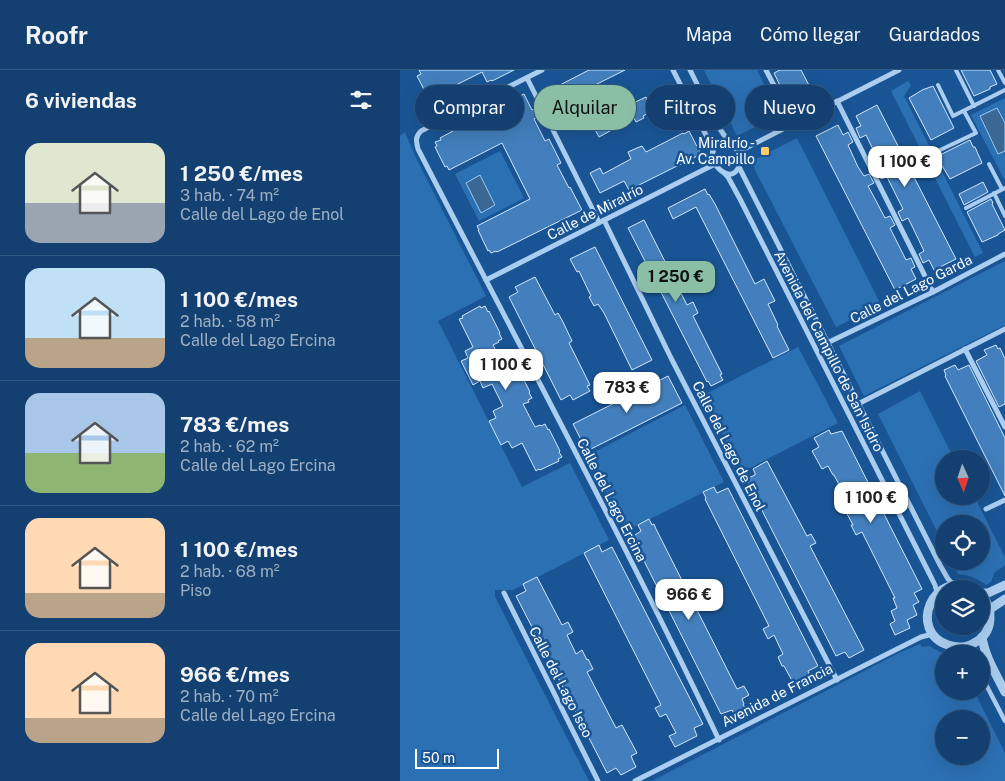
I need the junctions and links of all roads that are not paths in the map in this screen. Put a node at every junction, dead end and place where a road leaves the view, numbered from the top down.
1 (542, 70) edge
2 (672, 70) edge
3 (690, 70) edge
4 (766, 70) edge
5 (900, 70) edge
6 (956, 70) edge
7 (998, 70) edge
8 (527, 78) junction
9 (1005, 83) edge
10 (774, 85) edge
11 (938, 85) dead end
12 (1005, 90) edge
13 (837, 101) junction
14 (834, 103) edge
15 (974, 106) junction
16 (964, 110) junction
17 (782, 130) edge
18 (730, 144) junction
19 (712, 152) junction
20 (738, 152) junction
21 (938, 152) dead end
22 (715, 164) junction
23 (989, 164) dead end
24 (739, 167) junction
25 (725, 174) junction
26 (1004, 189) edge
27 (994, 194) junction
28 (966, 208) dead end
29 (1005, 216) edge
30 (601, 221) junction
31 (1005, 254) edge
32 (486, 280) junction
33 (933, 292) junction
34 (1005, 329) edge
35 (828, 343) junction
36 (965, 349) junction
37 (858, 404) junction
38 (1005, 427) edge
39 (1005, 500) edge
40 (986, 509) dead end
41 (949, 580) edge
42 (935, 585) edge
43 (1005, 585) edge
44 (990, 591) edge
45 (504, 593) dead end
46 (935, 595) edge
47 (1005, 599) edge
48 (990, 609) edge
49 (933, 634) junction
50 (982, 637) joint
51 (948, 645) edge
52 (973, 645) edge
53 (837, 680) junction
54 (990, 692) edge
55 (1005, 692) edge
56 (1005, 721) edge
57 (719, 740) junction
58 (598, 781) edge
59 (634, 781) edge

1 - 8 street
2 - 19 street
3 - 18 street
4 - 10 street
5 - 13 street
6 - 15 lane
7 - 9 lane
8 - 30 street, Calle del Lago de Enol
8 - 32 street, Calle del Lago Ercina
11 - 16 lane
12 - 15 lane
13 - 14 street
13 - 33 street
15 - 16 lane
16 - 21 lane
17 - 20 street
18 - 19 street
18 - 20 street
19 - 22 street
20 - 24 street
22 - 25 street
22 - 30 street, Calle de Miralrío
23 - 26 lane
24 - 25 street
24 - 35 street, Avenida del Campillo de San Isidro
25 - 42 street, Avenida del Campillo de San Isidro
26 - 27 lane
27 - 28 lane
27 - 29 lane
30 - 32 street, Calle de Miralrío
30 - 53 street, Calle del Lago de Enol
31 - 33 street, Calle del Lago Garda
32 - 57 street, Calle del Lago Ercina
33 - 35 street, Calle del Lago Garda
34 - 36 street
35 - 37 street, Avenida del Campillo de San Isidro
36 - 37 street
36 - 38 street
37 - 41 street, Avenida del Campillo de San Isidro
39 - 40 street
43 - 44 street
45 - 58 street, Calle del Lago Iseo
46 - 49 street
47 - 48 street
49 - 51 street
49 - 53 street, Avenida de Francia
50 - 52 street
50 - 55 street
53 - 57 street, Avenida de Francia
54 - 56 street
57 - 59 street, Avenida de Francia

